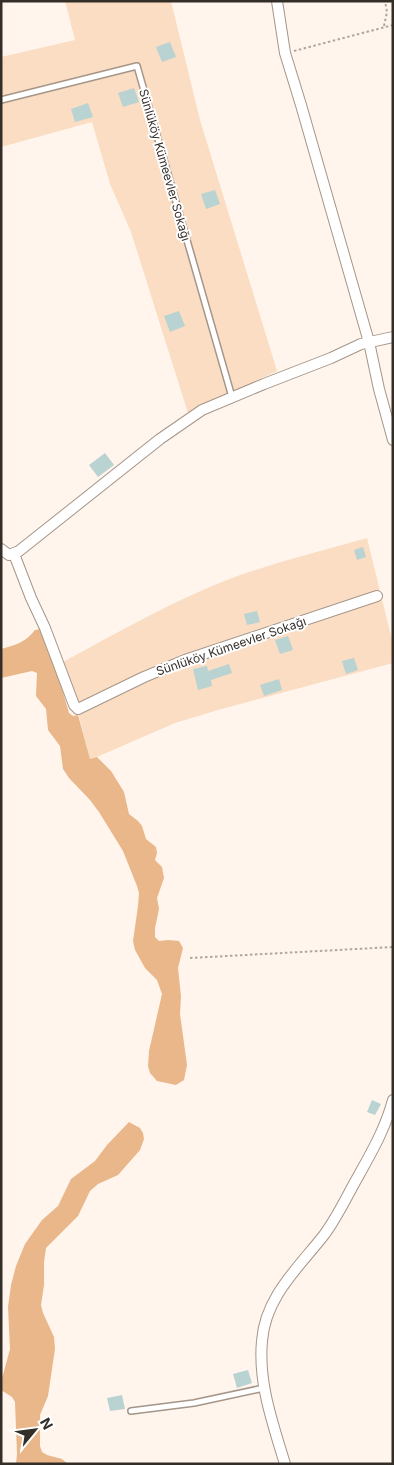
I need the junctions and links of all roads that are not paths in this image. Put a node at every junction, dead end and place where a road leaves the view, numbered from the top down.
1 (277, 1) edge
2 (1, 100) edge
3 (393, 337) edge
4 (369, 342) junction
5 (232, 398) junction
6 (393, 440) edge
7 (1, 548) edge
8 (14, 554) junction
9 (377, 596) dead end
10 (393, 1100) edge
11 (264, 1388) junction
12 (131, 1411) dead end
13 (285, 1464) edge

1 - 4 street
2 - 5 lane, Sünlüköy Kümeevler Sokağı
3 - 4 street
4 - 5 street
4 - 6 street
5 - 8 street
7 - 8 street
8 - 9 street, Sünlüköy Kümeevler Sokağı
10 - 11 street
11 - 12 lane
11 - 13 street

